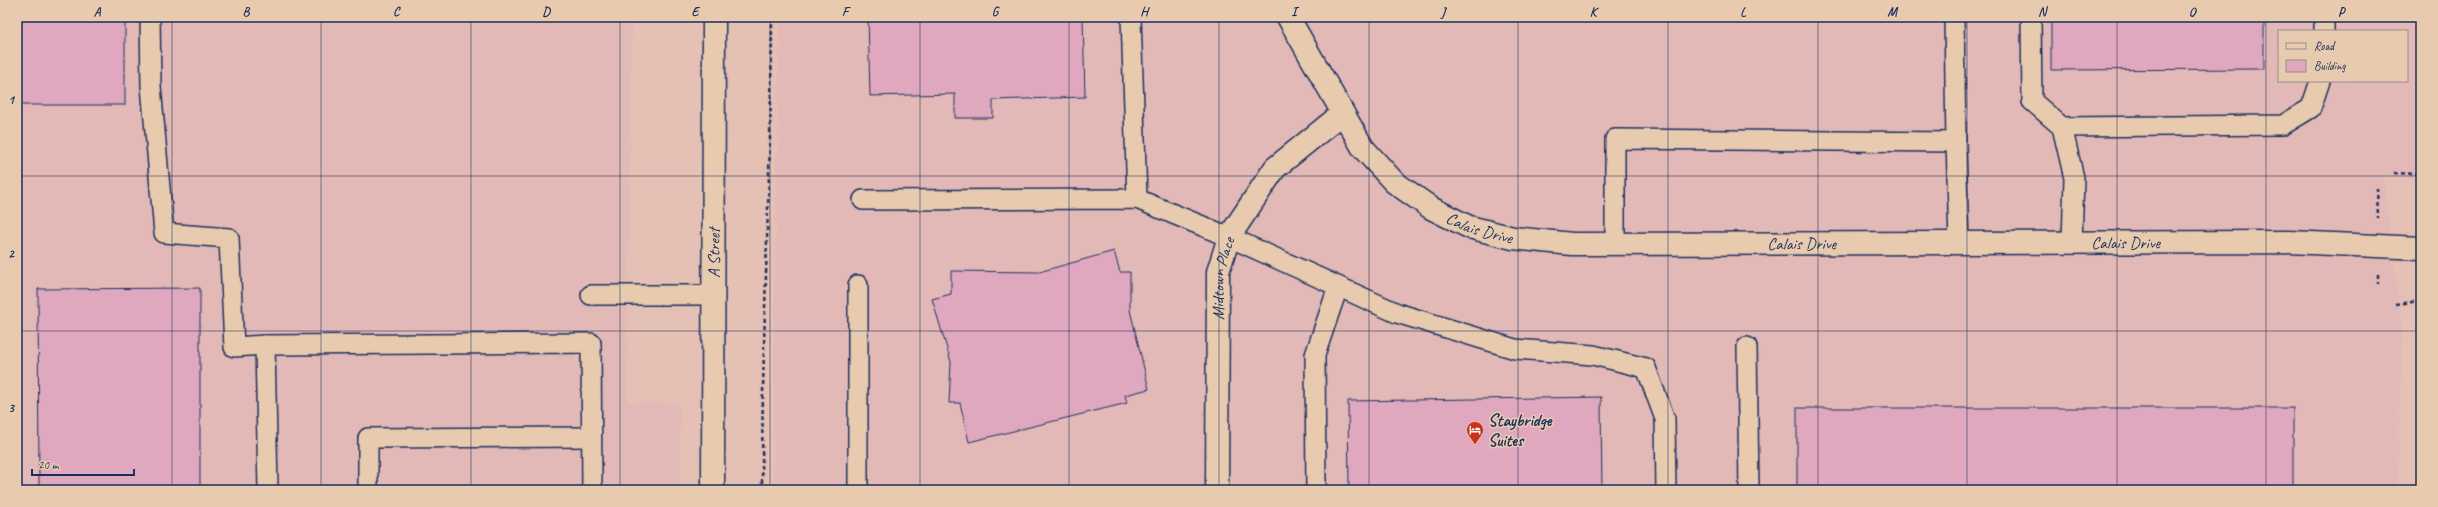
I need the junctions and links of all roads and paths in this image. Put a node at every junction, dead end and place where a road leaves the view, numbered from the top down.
1 (150, 17) edge
2 (714, 17) edge
3 (772, 17) edge
4 (1131, 17) edge
5 (1288, 17) edge
6 (1954, 17) edge
7 (2031, 17) edge
8 (2324, 17) edge
9 (2324, 30) edge
10 (2320, 82) edge
11 (1343, 113) junction
12 (2062, 127) junction
13 (1956, 142) junction
14 (2394, 173) dead end
15 (2421, 174) edge
16 (1137, 199) junction
17 (863, 200) dead end
18 (1229, 237) junction
19 (2072, 242) junction
20 (1958, 243) junction
21 (1615, 244) junction
22 (2421, 248) edge
23 (858, 285) dead end
24 (1338, 287) junction
25 (591, 294) dead end
26 (714, 295) junction
27 (2421, 301) edge
28 (2396, 304) dead end
29 (265, 345) junction
30 (1747, 347) dead end
31 (591, 437) junction
32 (268, 490) edge
33 (368, 490) edge
34 (592, 490) edge
35 (713, 490) edge
36 (762, 490) edge
37 (858, 490) edge
38 (1217, 490) edge
39 (1316, 490) edge
40 (1666, 490) edge
41 (1749, 490) edge

1 - 29 lane
2 - 26 street, A Street
3 - 36 path
4 - 16 lane
5 - 11 street, Calais Drive
6 - 13 lane
7 - 12 lane
8 - 9 lane
10 - 12 lane
11 - 18 street, Midtown Place
11 - 21 street, Calais Drive
12 - 19 lane
13 - 20 lane
13 - 21 lane
14 - 15 path
16 - 17 lane
16 - 18 lane
18 - 24 lane
18 - 38 street, Midtown Place
19 - 20 street, Calais Drive
19 - 22 street, Calais Drive
20 - 21 street, Calais Drive
23 - 37 lane
24 - 39 lane
24 - 40 lane
25 - 26 lane
26 - 35 street, A Street
27 - 28 path
29 - 31 lane
29 - 32 lane
30 - 41 lane
31 - 33 lane
31 - 34 lane

